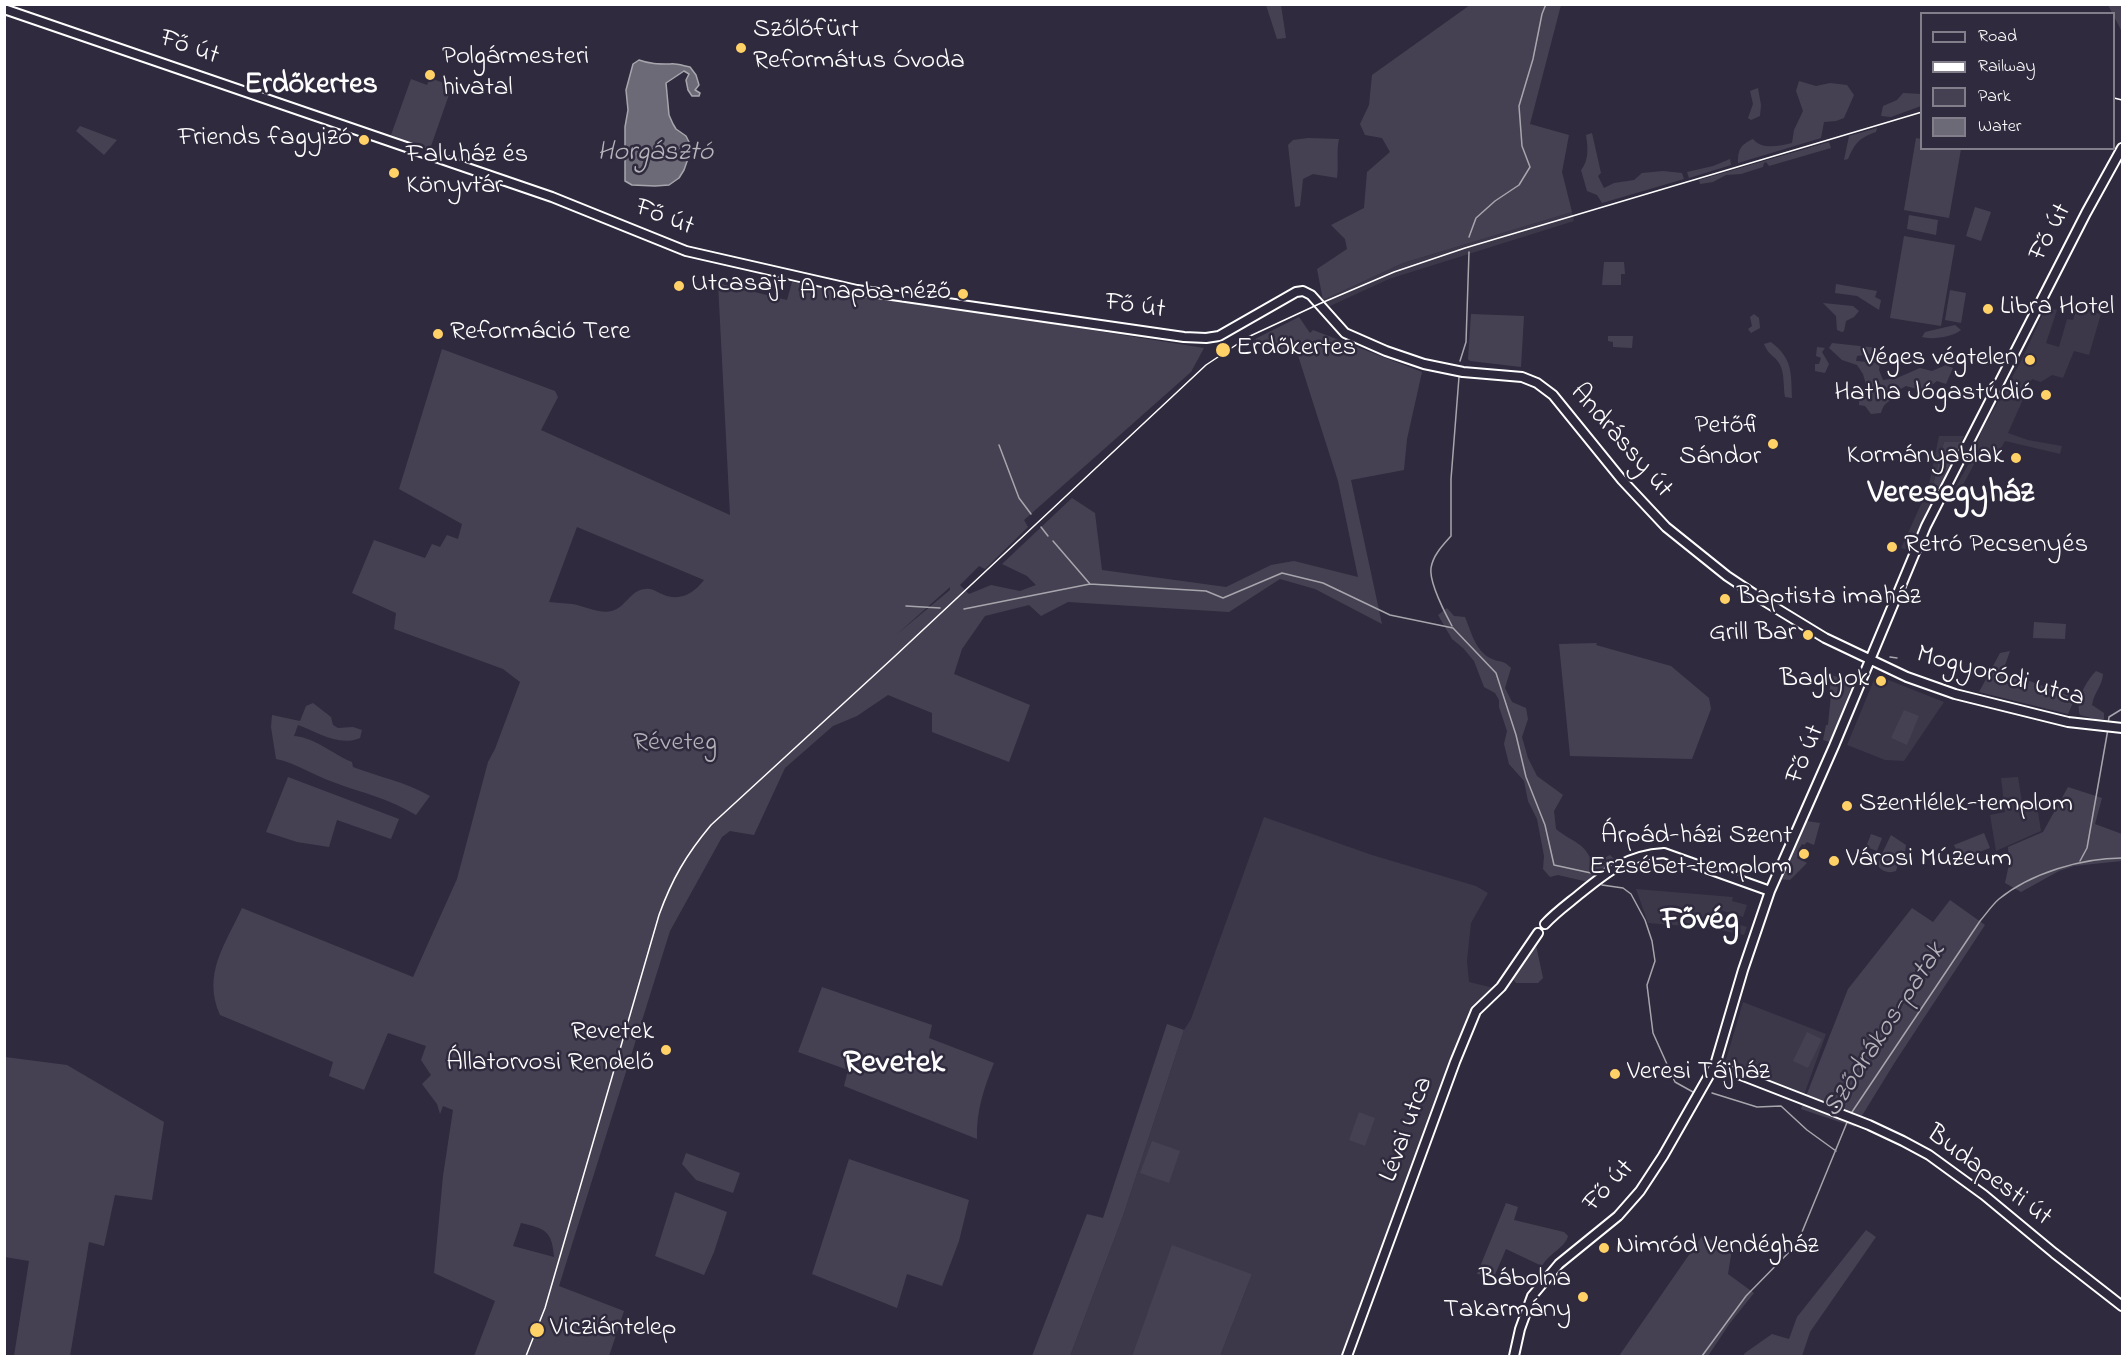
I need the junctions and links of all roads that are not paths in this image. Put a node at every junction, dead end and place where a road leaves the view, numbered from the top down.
1 (4, 9) edge
2 (2122, 148) edge
3 (1319, 304) joint
4 (1869, 660) junction
5 (2122, 728) edge
6 (1770, 891) junction
7 (1545, 924) dead end
8 (1538, 933) dead end
9 (1715, 1065) junction
10 (2122, 1306) edge
11 (1347, 1356) edge
12 (1514, 1356) edge

1 - 3 main road, Fő út
2 - 4 main road, Fő út
3 - 4 main road, Andrássy út
4 - 5 main road, Mogyoródi utca
4 - 6 main road, Fő út
6 - 7 main road
6 - 9 main road, Fő út
8 - 11 main road, Lévai utca
9 - 10 main road, Budapesti út
9 - 12 main road, Fő út

